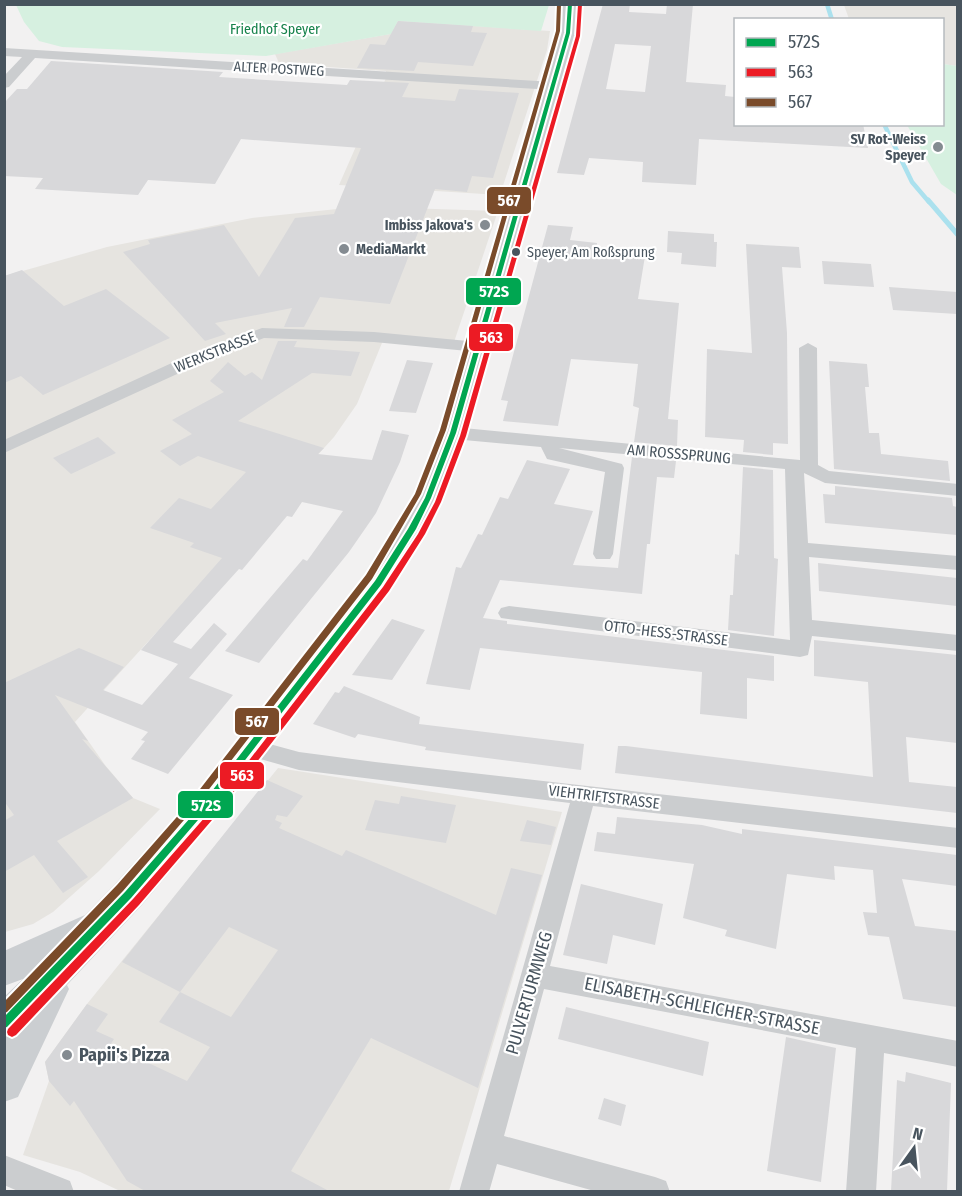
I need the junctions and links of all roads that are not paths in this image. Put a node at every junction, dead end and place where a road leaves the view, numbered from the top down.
1 (570, 4) edge
2 (4, 52) edge
3 (32, 54) junction
4 (4, 84) edge
5 (554, 86) junction
6 (478, 347) junction
7 (808, 348) dead end
8 (453, 433) junction
9 (549, 442) junction
10 (4, 447) edge
11 (802, 466) junction
12 (957, 490) edge
13 (798, 549) junction
14 (603, 554) dead end
15 (957, 564) edge
16 (509, 613) dead end
17 (802, 627) junction
18 (957, 643) edge
19 (251, 748) junction
20 (584, 795) junction
21 (957, 838) edge
22 (102, 924) junction
23 (4, 969) edge
24 (57, 972) junction
25 (534, 975) junction
26 (4, 1025) edge
27 (871, 1038) junction
28 (957, 1054) edge
29 (4, 1083) edge
30 (486, 1146) junction
31 (4, 1170) edge
32 (648, 1190) edge
33 (59, 1191) edge
34 (474, 1191) edge
35 (861, 1191) edge

1 - 5 main road
2 - 3 street, ALTER POSTWEG
3 - 4 street
3 - 5 street, ALTER POSTWEG
5 - 6 main road
6 - 8 main road
6 - 10 street, WERKSTRASSE
7 - 11 street
8 - 9 street, AM ROSSSPRUNG
8 - 19 main road
9 - 11 street, AM ROSSSPRUNG
9 - 14 street, AM ROSSSPRUNG
11 - 12 street, AM ROSSSPRUNG
11 - 13 street, OTTO-HESS-STRASSE
13 - 15 street
13 - 17 street, OTTO-HESS-STRASSE
16 - 17 street, OTTO-HESS-STRASSE
17 - 18 street
19 - 20 street, VIEHTRIFTSTRASSE
19 - 22 main road
20 - 21 street, VIEHTRIFTSTRASSE
20 - 25 street, PULVERTURMWEG
22 - 23 main road
22 - 24 main road
24 - 26 main road
24 - 29 main road
25 - 27 street, ELISABETH-SCHLEICHER-STRASSE
25 - 30 street, PULVERTURMWEG
27 - 28 street, ELISABETH-SCHLEICHER-STRASSE
27 - 35 street
30 - 32 street
30 - 34 street, PULVERTURMWEG
31 - 33 street

